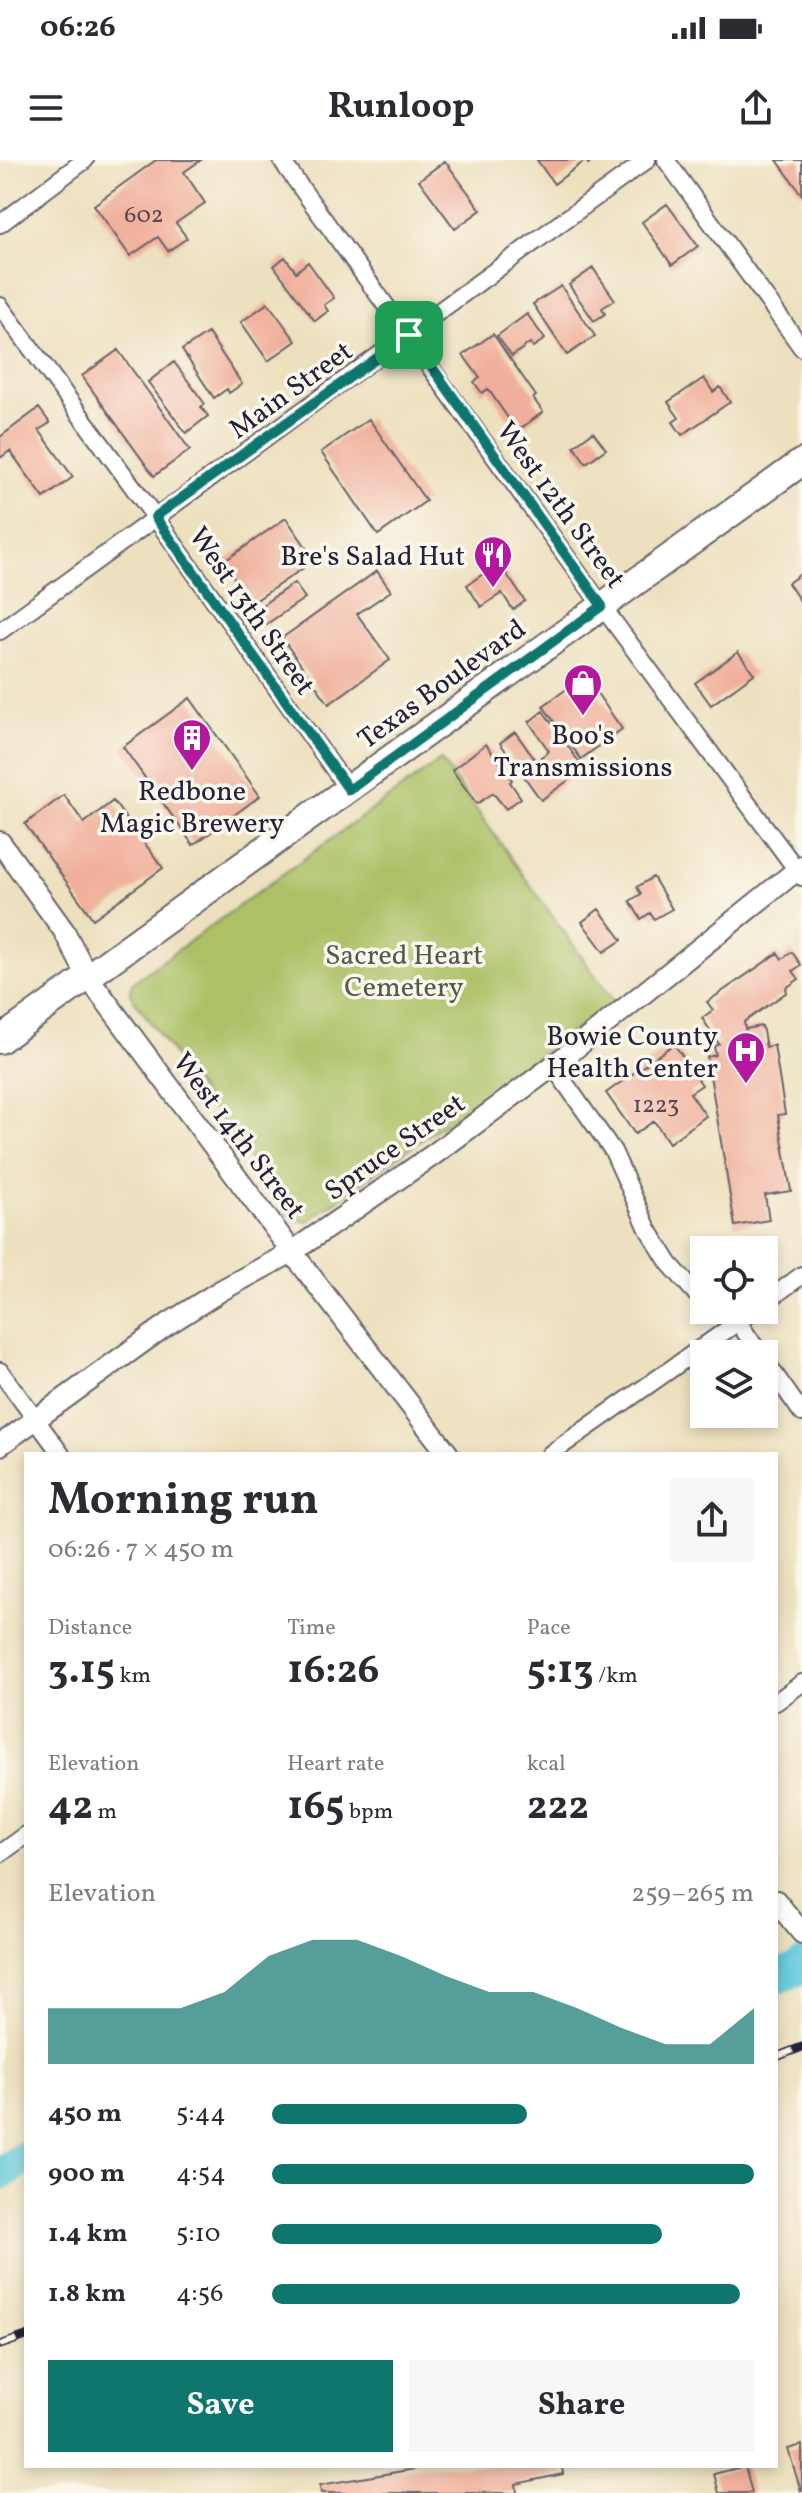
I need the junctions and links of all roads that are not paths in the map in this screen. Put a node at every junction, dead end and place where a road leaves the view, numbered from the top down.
1 (85, 160) edge
2 (281, 160) edge
3 (647, 160) edge
4 (666, 160) edge
5 (0, 224) edge
6 (0, 306) edge
7 (409, 335) junction
8 (802, 348) edge
9 (802, 462) edge
10 (155, 517) junction
11 (602, 606) junction
12 (0, 631) edge
13 (349, 790) junction
14 (0, 842) edge
15 (800, 871) edge
16 (88, 977) junction
17 (0, 1040) edge
18 (553, 1066) junction
19 (292, 1252) junction
20 (802, 1275) edge
21 (690, 1287) edge
22 (778, 1293) edge
23 (735, 1324) edge
24 (0, 1371) edge
25 (778, 1379) edge
26 (802, 1413) edge
27 (36, 1419) junction
28 (0, 1445) edge
29 (60, 1452) edge
30 (446, 1452) edge
31 (553, 1452) edge
32 (802, 1683) edge
33 (778, 1701) edge
34 (24, 1836) edge
35 (0, 1854) edge
36 (778, 1904) edge
37 (796, 1926) edge

1 - 5 street
2 - 7 street, West 12th Street
3 - 7 street, Main Street
4 - 8 street
6 - 10 street, West 13th Street
7 - 10 street, Main Street
7 - 11 street, West 12th Street
9 - 11 main road, Texas Boulevard
10 - 12 street, Main Street
10 - 13 street, West 13th Street
11 - 13 main road, Texas Boulevard
11 - 15 street, West 12th Street
13 - 16 main road, Texas Boulevard
14 - 16 street, West 14th Street
15 - 18 street, Spruce Street
16 - 17 main road, Texas Boulevard
16 - 19 street, West 14th Street
18 - 19 street, Spruce Street
18 - 21 street
19 - 27 street, Spruce Street
19 - 30 street, West 14th Street
20 - 22 street
23 - 31 street
24 - 27 street
25 - 26 street
27 - 28 street, Spruce Street
27 - 29 street
32 - 33 street
34 - 35 street
36 - 37 street

